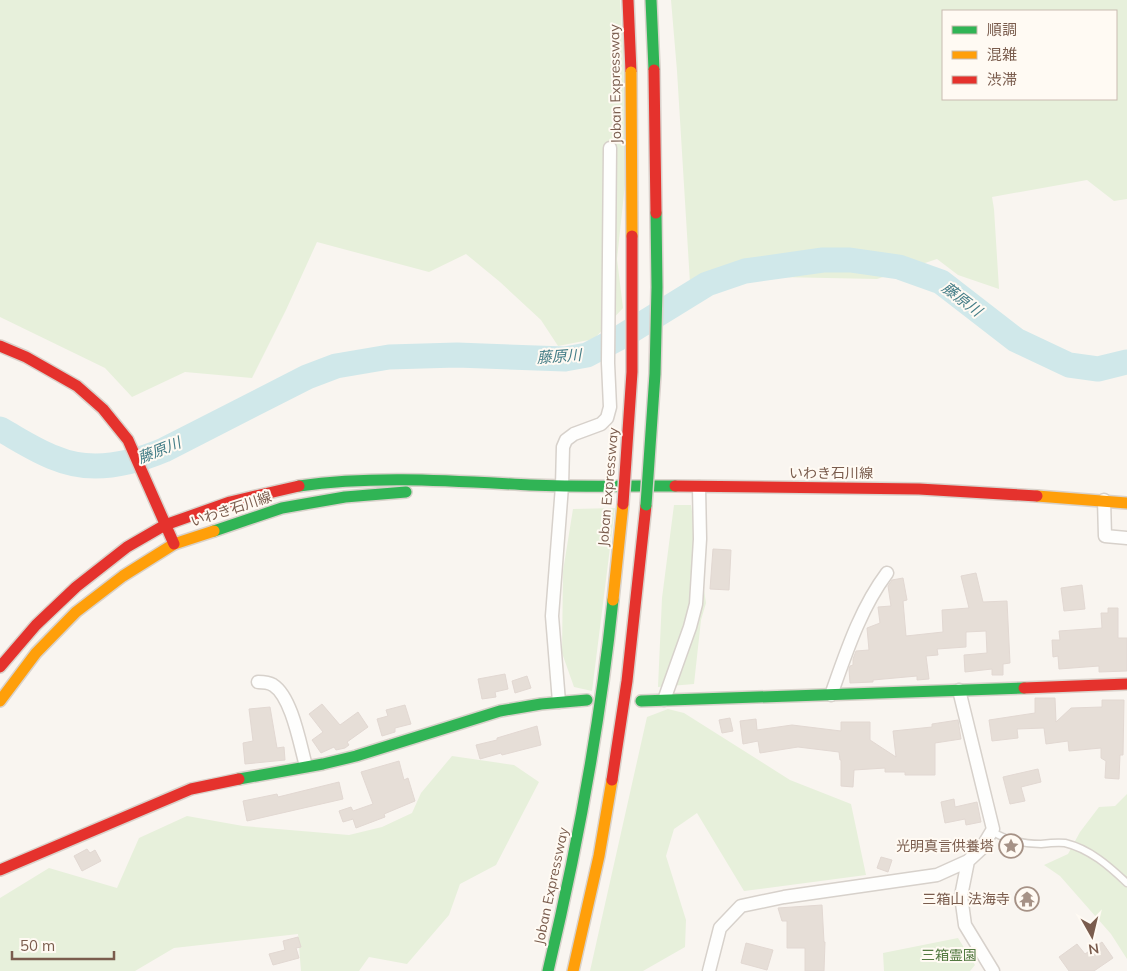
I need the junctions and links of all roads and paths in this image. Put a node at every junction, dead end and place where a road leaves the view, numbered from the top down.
1 (628, 0) edge
2 (652, 0) edge
3 (610, 148) dead end
4 (0, 346) edge
5 (533, 485) junction
6 (562, 486) junction
7 (699, 487) junction
8 (1104, 500) junction
9 (1127, 503) edge
10 (165, 525) junction
11 (1127, 538) edge
12 (174, 544) junction
13 (887, 573) dead end
14 (0, 667) edge
15 (258, 682) dead end
16 (1127, 684) edge
17 (960, 690) junction
18 (831, 694) junction
19 (587, 700) dead end
20 (664, 700) junction
21 (0, 701) edge
22 (641, 701) dead end
23 (559, 702) junction
24 (306, 766) junction
25 (993, 832) junction
26 (968, 861) junction
27 (0, 870) edge
28 (1127, 883) edge
29 (548, 971) edge
30 (572, 971) edge
31 (709, 971) edge
32 (993, 971) edge

1 - 29 main road, Joban Expressway, bridge
2 - 30 main road, bridge
3 - 6 street
4 - 10 main road
5 - 6 main road, いわき石川線
5 - 10 main road, いわき石川線
5 - 12 main road, いわき石川線
6 - 7 main road, いわき石川線
6 - 23 street
7 - 8 main road, いわき石川線
7 - 20 street
8 - 9 main road, いわき石川線
8 - 11 street
10 - 12 main road
10 - 14 main road, いわき石川線
12 - 21 main road, いわき石川線
13 - 18 street
15 - 24 street
16 - 17 main road
17 - 18 main road
17 - 25 street
18 - 20 main road
19 - 23 main road
20 - 22 main road
23 - 24 main road
24 - 27 main road
25 - 26 street
25 - 28 lane
26 - 31 street
26 - 32 street

